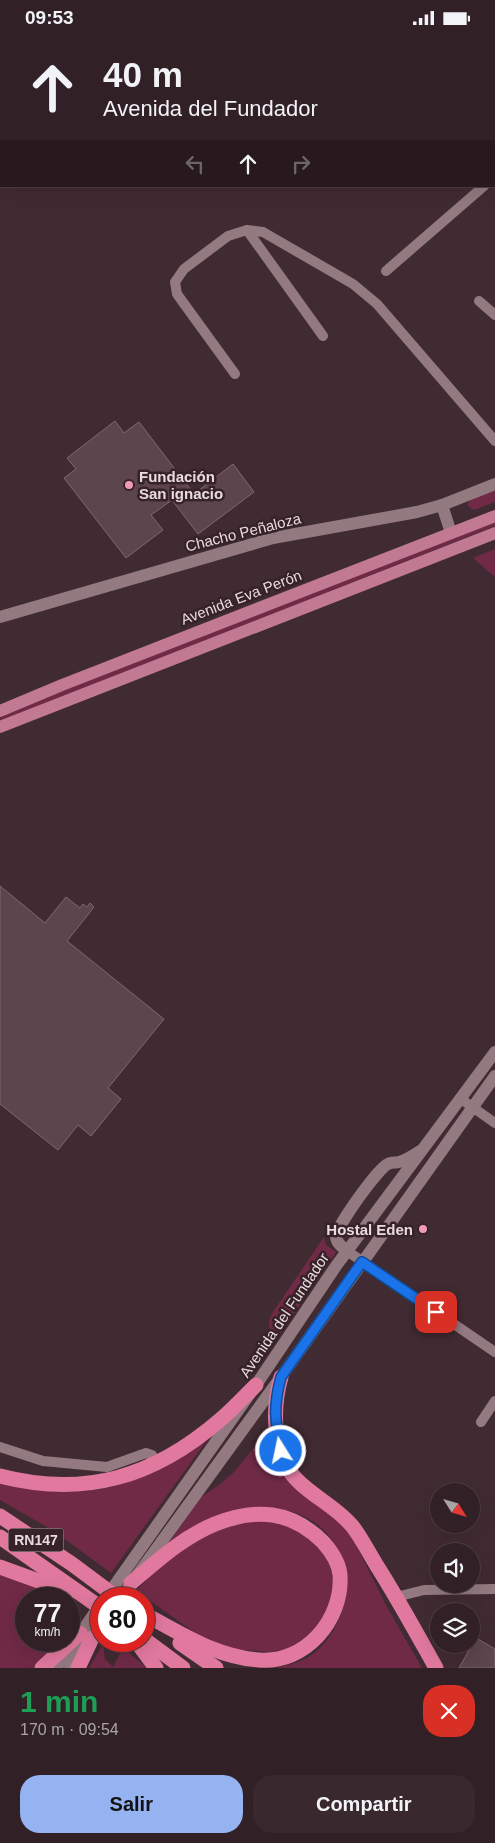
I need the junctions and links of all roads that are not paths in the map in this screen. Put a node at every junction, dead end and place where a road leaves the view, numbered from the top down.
1 (483, 187) edge
2 (247, 230) junction
3 (386, 271) dead end
4 (479, 301) dead end
5 (495, 315) edge
6 (323, 336) dead end
7 (235, 374) dead end
8 (495, 441) edge
9 (495, 484) edge
10 (442, 505) junction
11 (495, 516) edge
12 (450, 533) junction
13 (495, 533) edge
14 (0, 617) edge
15 (0, 711) edge
16 (0, 727) edge
17 (495, 1052) edge
18 (495, 1077) edge
19 (461, 1099) junction
20 (473, 1108) junction
21 (495, 1123) edge
22 (424, 1149) junction
23 (347, 1251) junction
24 (362, 1262) junction
25 (495, 1352) edge
26 (281, 1377) junction
27 (256, 1385) junction
28 (495, 1401) edge
29 (482, 1422) dead end
30 (0, 1447) edge
31 (156, 1463) junction
32 (0, 1476) edge
33 (0, 1516) edge
34 (0, 1537) edge
35 (0, 1567) edge
36 (58, 1583) junction
37 (131, 1583) junction
38 (102, 1587) edge
39 (113, 1587) edge
40 (128, 1587) edge
41 (495, 1589) edge
42 (396, 1597) junction
43 (90, 1599) edge
44 (90, 1618) edge
45 (155, 1621) edge
46 (155, 1623) edge
47 (90, 1632) edge
48 (86, 1635) junction
49 (155, 1647) edge
50 (144, 1652) edge
51 (42, 1668) edge
52 (56, 1668) edge
53 (70, 1668) edge
54 (78, 1668) edge
55 (156, 1668) edge
56 (184, 1668) edge
57 (216, 1668) edge
58 (436, 1668) edge

1 - 3 street
2 - 6 street
2 - 7 street
2 - 8 street
4 - 5 street
9 - 10 main road, Chacho Peñaloza
10 - 12 main road
10 - 14 main road, Chacho Peñaloza
11 - 12 main road, Avenida Eva Perón
12 - 15 main road, Avenida Eva Perón
13 - 16 main road
17 - 19 main road, Avenida del Fundador
18 - 20 main road, Avenida del Fundador
19 - 20 street
19 - 22 main road, Avenida del Fundador
20 - 21 street
20 - 24 main road, Avenida del Fundador
22 - 23 main road, Avenida del Fundador
22 - 23 main road
23 - 24 street
23 - 27 main road, Avenida del Fundador
24 - 25 street
24 - 26 main road, Avenida del Fundador
26 - 37 main road, Avenida del Fundador
26 - 42 highway
27 - 31 highway
27 - 39 main road, Avenida del Fundador
28 - 29 street
30 - 31 street
31 - 32 highway
33 - 38 highway, RN147
34 - 36 highway, RN147
35 - 36 highway
36 - 43 highway
37 - 40 main road, Avenida del Fundador
37 - 45 highway
41 - 42 street
42 - 58 highway
44 - 48 main road
46 - 57 highway
47 - 48 main road
48 - 51 highway
48 - 52 main road
48 - 53 main road
48 - 54 highway
49 - 56 highway
50 - 55 highway

